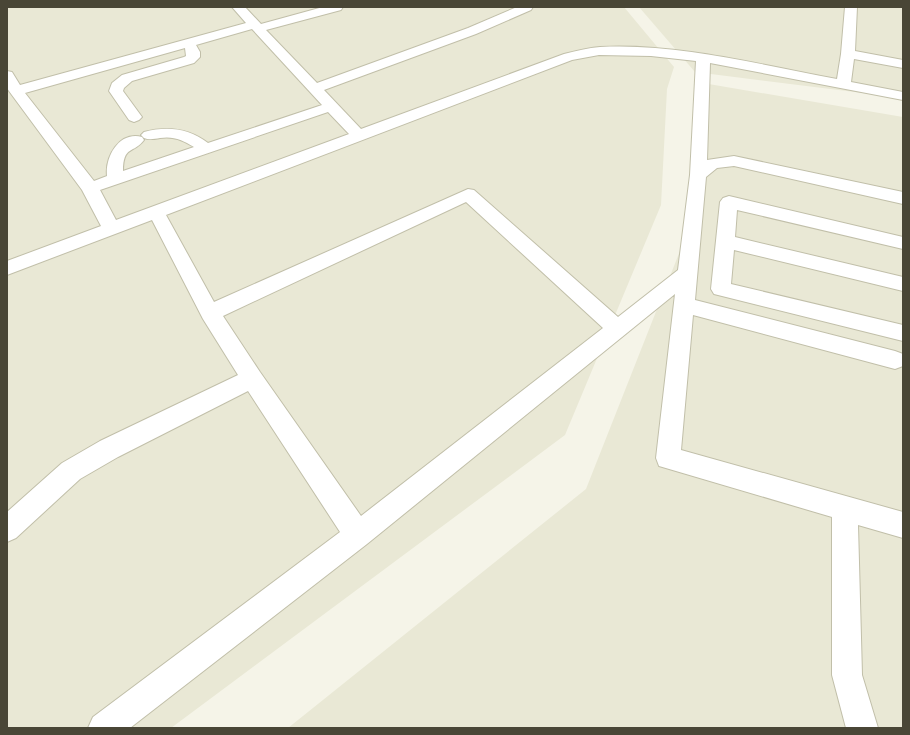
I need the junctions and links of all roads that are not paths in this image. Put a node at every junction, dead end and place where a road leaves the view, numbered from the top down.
1 (238, 7) edge
2 (337, 7) edge
3 (527, 7) edge
4 (852, 7) edge
5 (257, 26) junction
6 (189, 43) junction
7 (848, 54) junction
8 (703, 58) junction
9 (903, 64) edge
10 (7, 75) edge
11 (843, 85) junction
12 (316, 88) junction
13 (16, 91) junction
14 (903, 96) edge
15 (332, 106) junction
16 (134, 117) dead end
17 (359, 136) junction
18 (206, 149) junction
19 (698, 175) junction
20 (116, 179) junction
21 (90, 188) junction
22 (903, 198) edge
23 (156, 212) junction
24 (112, 229) junction
25 (726, 241) junction
26 (903, 242) edge
27 (7, 268) edge
28 (688, 273) junction
29 (903, 284) edge
30 (685, 305) junction
31 (210, 313) junction
32 (618, 329) junction
33 (903, 333) edge
34 (894, 360) dead end
35 (252, 379) junction
36 (845, 508) junction
37 (903, 525) edge
38 (7, 529) edge
39 (358, 535) junction
40 (104, 728) edge
41 (862, 728) edge

1 - 5 street
2 - 5 street
3 - 12 street
4 - 7 street
5 - 6 street
5 - 12 street
6 - 13 street
6 - 16 street
7 - 9 street
7 - 11 street
8 - 11 street
8 - 17 street
8 - 19 street
10 - 13 street
11 - 14 street
12 - 15 street
13 - 21 street
15 - 17 street
15 - 18 street
17 - 23 street
18 - 20 street
18 - 20 street
19 - 22 street
19 - 28 street
20 - 21 street
21 - 24 street
23 - 24 street
23 - 31 street
24 - 27 street
25 - 26 street
25 - 29 street
25 - 33 street
28 - 30 street
28 - 32 street
30 - 34 street
30 - 36 street
31 - 32 street
31 - 35 street
32 - 39 street
35 - 38 street
35 - 39 street
36 - 37 street
36 - 41 street
39 - 40 street

